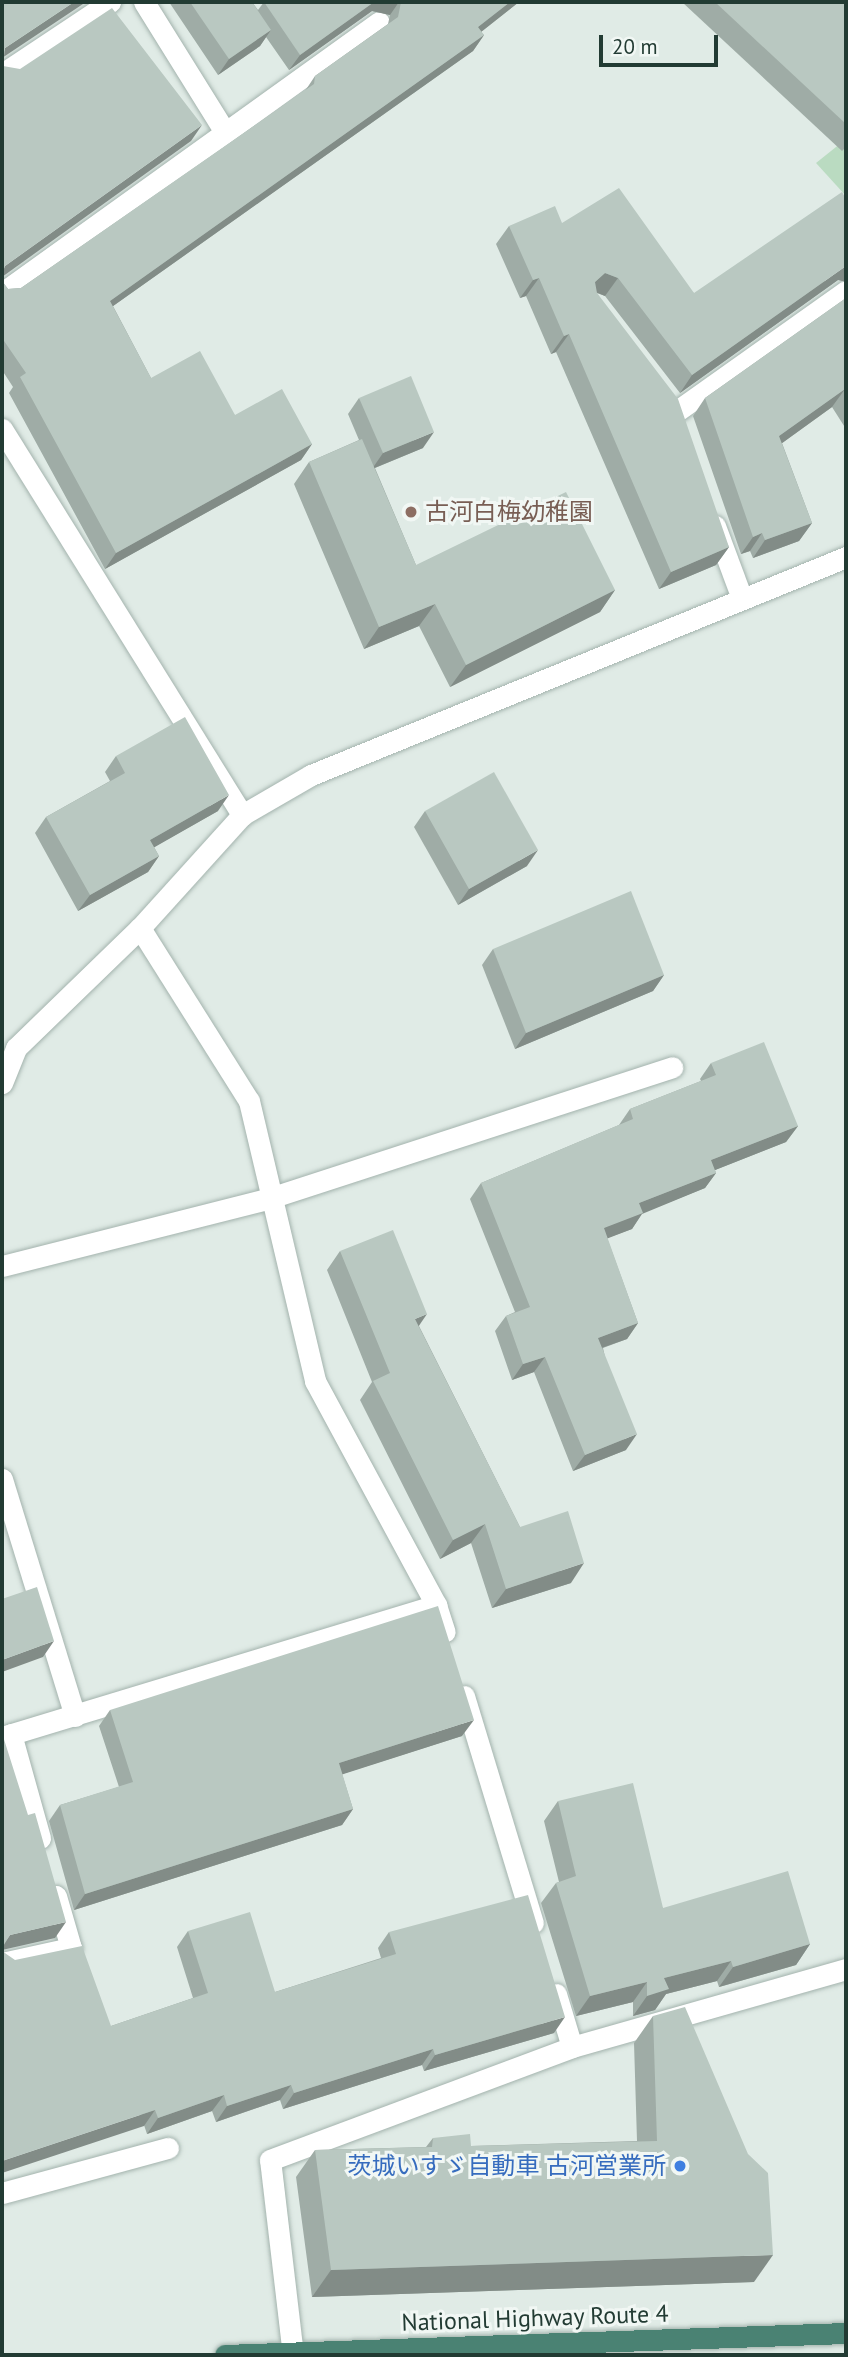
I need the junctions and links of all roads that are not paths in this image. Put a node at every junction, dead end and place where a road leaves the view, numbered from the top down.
1 (110, 2) edge
2 (144, 2) edge
3 (379, 22) dead end
4 (2, 74) edge
5 (225, 132) junction
6 (846, 291) edge
7 (2, 293) edge
8 (660, 390) edge
9 (2, 429) edge
10 (707, 505) edge
11 (846, 557) edge
12 (741, 596) junction
13 (242, 815) junction
14 (140, 928) junction
15 (672, 1068) dead end
16 (2, 1083) edge
17 (270, 1198) junction
18 (2, 1266) edge
19 (2, 1479) edge
20 (436, 1605) junction
21 (75, 1716) junction
22 (7, 1735) edge
23 (541, 1947) edge
24 (2, 1963) edge
25 (846, 1969) edge
26 (549, 1972) edge
27 (572, 2047) junction
28 (169, 2148) dead end
29 (2, 2193) edge
30 (846, 2333) edge
31 (293, 2354) edge
32 (225, 2355) edge

1 - 4 street
2 - 5 street
3 - 5 street
5 - 7 street
6 - 8 street
9 - 13 street
10 - 12 street
11 - 12 street
12 - 13 street
13 - 14 street
14 - 16 street
14 - 17 street
15 - 17 street
17 - 18 street
17 - 20 street
19 - 21 street
20 - 21 street
20 - 23 street
21 - 22 street
22 - 24 street
25 - 27 street
26 - 27 street
27 - 31 street
28 - 29 street
30 - 31 highway, National Highway Route 4
31 - 32 highway, National Highway Route 4

